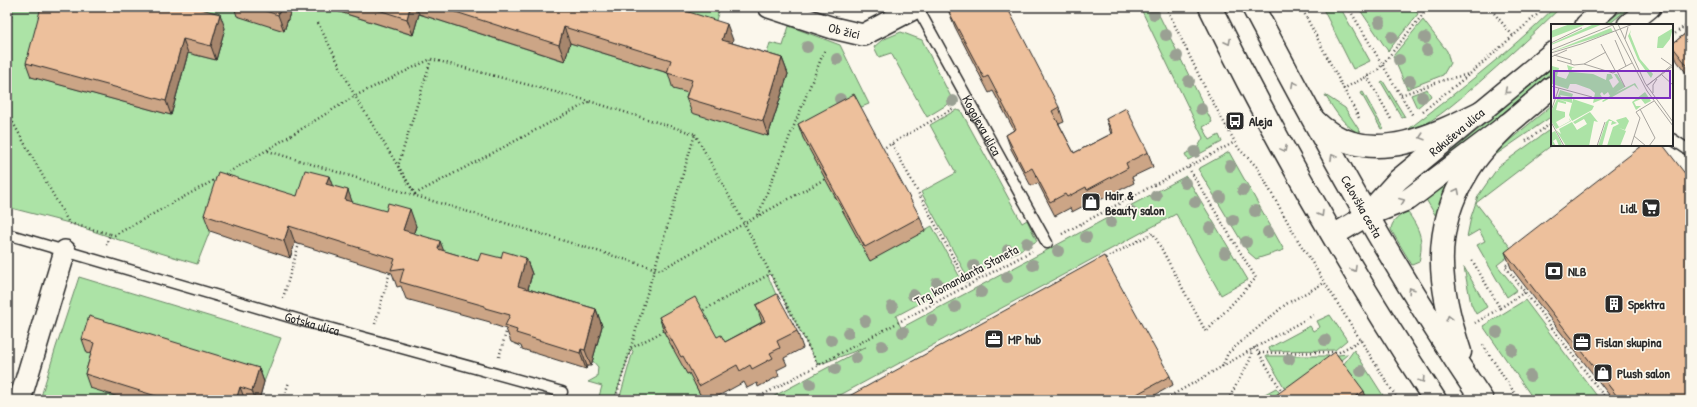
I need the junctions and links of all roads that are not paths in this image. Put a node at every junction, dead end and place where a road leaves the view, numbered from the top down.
1 (769, 7) edge
2 (1210, 7) edge
3 (1253, 7) edge
4 (1607, 7) edge
5 (1650, 7) edge
6 (910, 9) edge
7 (1587, 24) edge
8 (1629, 24) edge
9 (1551, 54) edge
10 (1551, 89) edge
11 (1483, 111) junction
12 (1312, 119) junction
13 (1507, 125) junction
14 (1673, 140) edge
15 (1690, 151) edge
16 (1366, 216) junction
17 (7, 234) edge
18 (1334, 236) junction
19 (1047, 243) road end
20 (65, 251) junction
21 (1470, 382) junction
22 (562, 392) dead end
23 (20, 400) edge
24 (1435, 400) edge
25 (1482, 400) edge

1 - 6 street, Ob žici
2 -> 18 main road
12 -> 3 main road, Celovška cesta
4 - 7 street
5 - 8 street
6 - 19 lane, Kogojeva ulica
9 -> 11 street, Rakuševa ulica
10 - 13 street, Rakuševa ulica
11 -> 12 main road
11 - 16 street, Rakuševa ulica
16 -> 12 main road, Celovška cesta
16 -> 13 street, Rakuševa ulica
21 -> 13 main road
14 - 15 lane
16 - 18 street, Rakuševa ulica
21 -> 16 main road, Celovška cesta
17 - 20 lane, Gotska ulica
18 -> 24 main road
20 - 22 lane, Gotska ulica
20 - 23 street
21 - 25 main road, Celovška cesta

